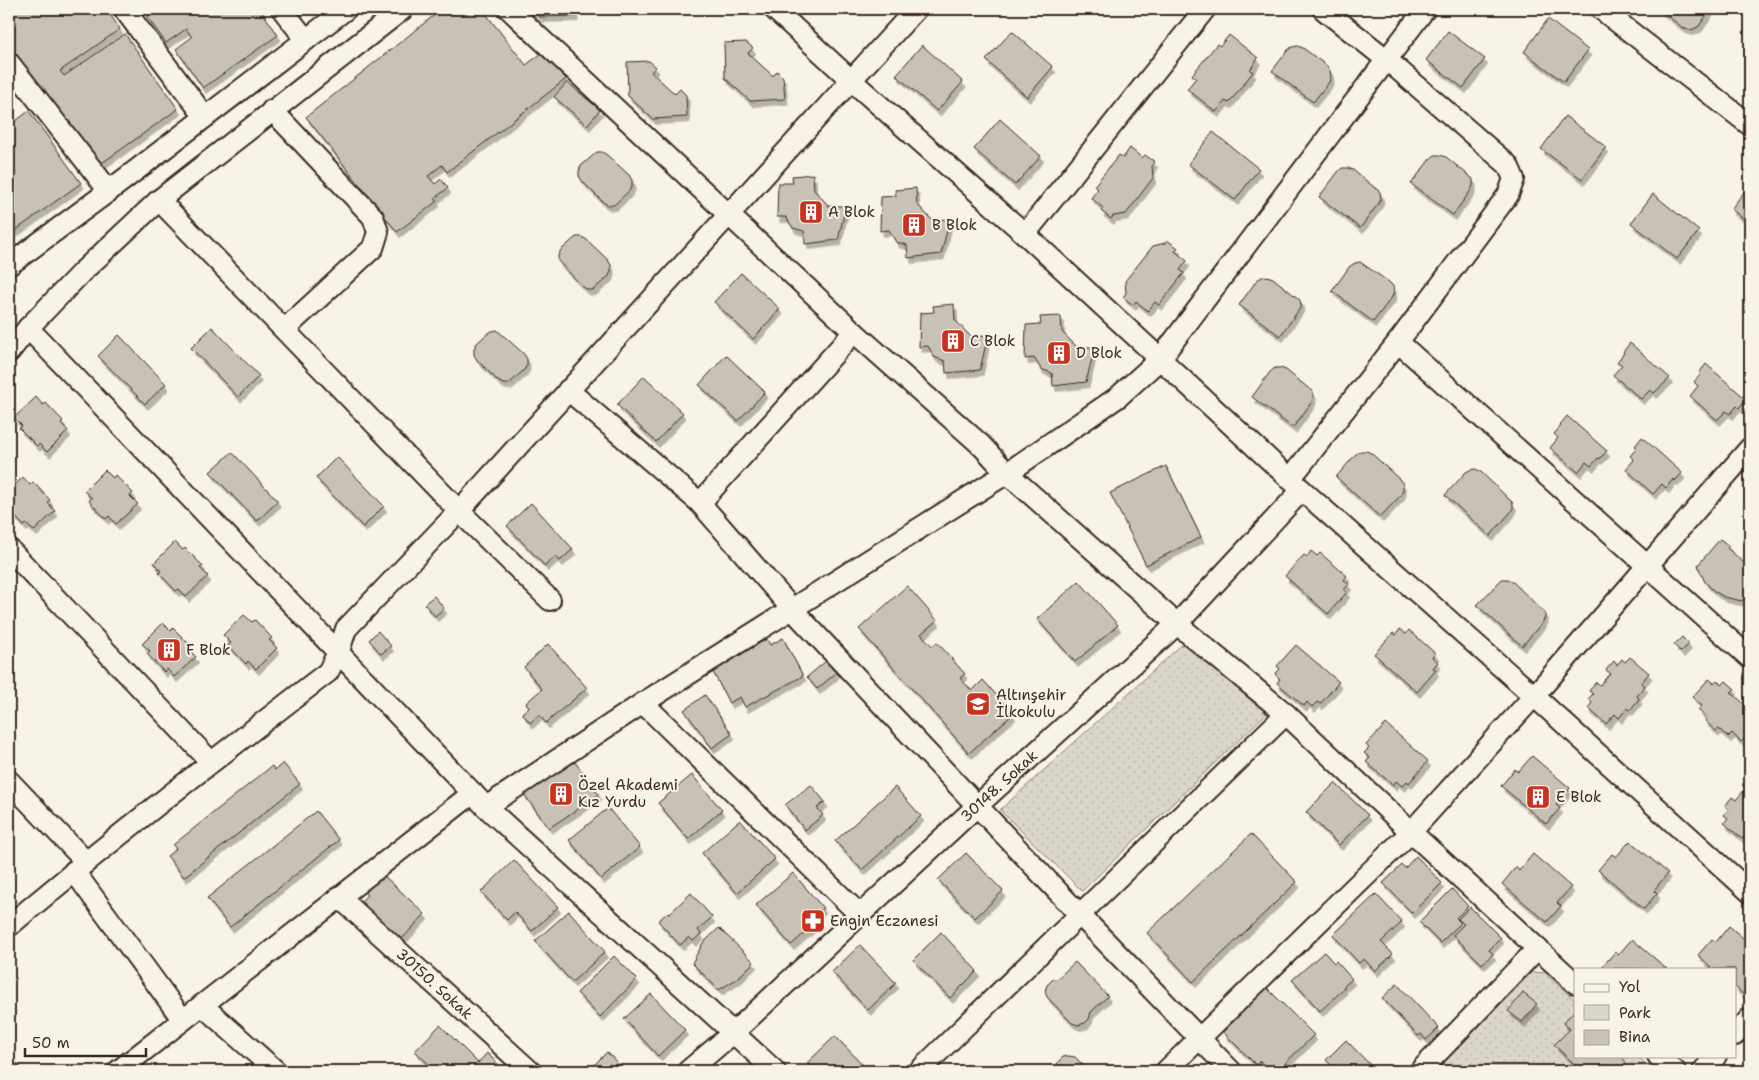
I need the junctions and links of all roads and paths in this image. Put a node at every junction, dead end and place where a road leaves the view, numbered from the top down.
1 (124, 9) edge
2 (282, 9) edge
3 (346, 9) edge
4 (403, 9) edge
5 (509, 9) edge
6 (774, 9) edge
7 (916, 9) edge
8 (1205, 9) edge
9 (1322, 9) edge
10 (1425, 9) edge
11 (1601, 9) edge
12 (306, 40) junction
13 (1386, 59) junction
14 (9, 62) edge
15 (851, 80) junction
16 (272, 110) junction
17 (205, 117) junction
18 (1750, 125) edge
19 (109, 191) junction
20 (159, 200) junction
21 (729, 213) junction
22 (1025, 234) junction
23 (9, 265) edge
24 (28, 328) junction
25 (285, 329) junction
26 (854, 332) junction
27 (1398, 342) junction
28 (9, 352) edge
29 (1160, 359) junction
30 (568, 390) junction
31 (1750, 448) edge
32 (1007, 473) junction
33 (1296, 484) junction
34 (700, 503) junction
35 (459, 511) junction
36 (9, 549) edge
37 (1648, 565) junction
38 (550, 600) dead end
39 (792, 609) junction
40 (1177, 624) junction
41 (338, 651) junction
42 (1750, 658) edge
43 (1534, 696) junction
44 (643, 703) junction
45 (1286, 714) junction
46 (211, 762) junction
47 (9, 781) edge
48 (480, 800) junction
49 (976, 806) junction
50 (1411, 832) junction
51 (80, 866) junction
52 (1749, 888) edge
53 (339, 897) junction
54 (1079, 914) junction
55 (860, 915) junction
56 (9, 926) edge
57 (1537, 950) junction
58 (1574, 982) edge
59 (202, 1004) junction
60 (1750, 1018) edge
61 (183, 1020) junction
62 (733, 1033) junction
63 (1736, 1034) edge
64 (1199, 1037) junction
65 (1660, 1058) edge
66 (1714, 1058) edge
67 (118, 1071) edge
68 (276, 1071) edge
69 (530, 1071) edge
70 (688, 1071) edge
71 (775, 1071) edge
72 (919, 1071) edge
73 (1166, 1071) edge
74 (1231, 1071) edge
75 (1420, 1071) edge
76 (1675, 1071) edge
77 (1702, 1071) edge

1 - 17 street
2 - 12 street
3 - 12 street
4 - 16 street
5 - 21 street
6 - 15 street
7 - 15 street
8 - 22 street
9 - 13 street, 30148. Sokak
10 - 13 street
11 - 18 street
12 - 17 street
13 - 27 street, 30148. Sokak
13 - 29 street
14 - 19 street
15 - 21 street
15 - 22 street
16 - 20 street
16 - 25 street
17 - 19 street
19 - 23 street
20 - 24 street
20 - 25 street
21 - 26 street
21 - 30 street
22 - 29 street
24 - 28 street
24 - 41 street
25 - 35 street
26 - 32 street
26 - 34 street
27 - 33 street, 30148. Sokak
27 - 37 street
29 - 32 street
29 - 33 street
30 - 34 street
30 - 35 street
31 - 37 street
32 - 39 street
32 - 40 street
33 - 40 street, 30148. Sokak
33 - 43 street
34 - 39 street
35 - 38 street
35 - 41 street
36 - 46 street
37 - 42 street
37 - 43 street
39 - 44 street
39 - 49 street
40 - 45 street
40 - 49 street, 30148. Sokak
41 - 46 street
41 - 48 street
43 - 50 street
43 - 52 street
44 - 48 street
44 - 55 street
45 - 50 street
45 - 54 street
46 - 51 street
47 - 51 street
48 - 53 street
48 - 62 street
49 - 54 street
49 - 55 street, 30148. Sokak
50 - 57 street
50 - 64 street
51 - 56 street
51 - 61 street
53 - 59 street
53 - 69 street, 30150. Sokak
54 - 64 street
54 - 72 street
55 - 62 street, 30148. Sokak
57 - 58 street
57 - 75 street
59 - 61 street
59 - 68 street
60 - 63 street
61 - 67 street
62 - 70 street, 30148. Sokak
62 - 71 street
64 - 73 street
64 - 74 street
65 - 76 street
66 - 77 street

